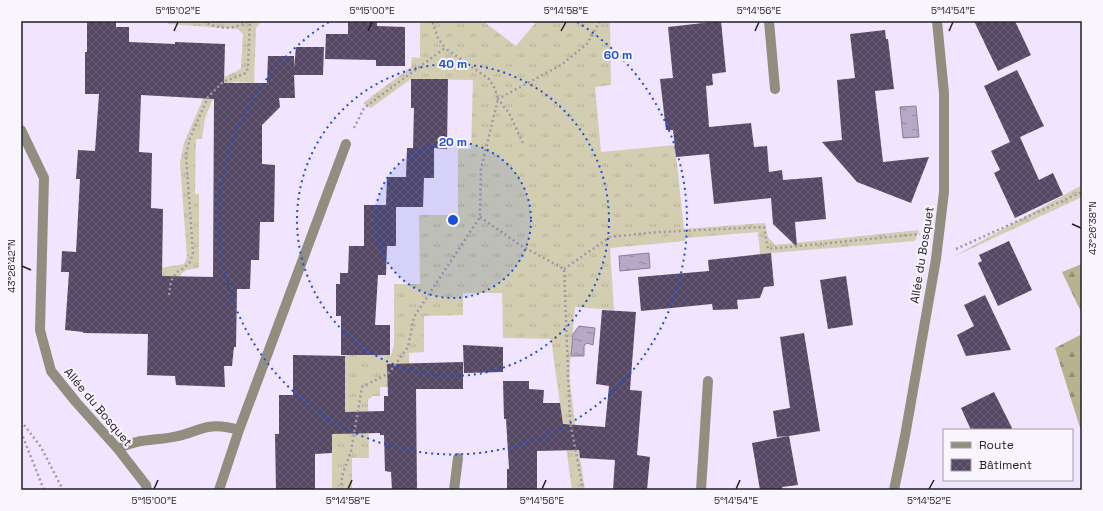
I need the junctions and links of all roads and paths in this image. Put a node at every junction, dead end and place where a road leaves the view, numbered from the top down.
1 (203, 21) edge
2 (249, 21) edge
3 (432, 21) edge
4 (600, 21) edge
5 (769, 21) edge
6 (937, 21) edge
7 (445, 48) junction
8 (775, 89) dead end
9 (498, 99) junction
10 (21, 130) edge
11 (346, 144) joint
12 (523, 144) dead end
13 (1082, 192) edge
14 (480, 217) junction
15 (940, 232) junction
16 (936, 259) junction
17 (564, 269) junction
18 (169, 295) dead end
19 (708, 381) dead end
20 (21, 421) edge
21 (239, 430) junction
22 (21, 432) edge
23 (118, 449) junction
24 (458, 458) dead end
25 (147, 488) edge
26 (44, 490) edge
27 (63, 490) edge
28 (219, 490) edge
29 (341, 490) edge
30 (454, 490) edge
31 (583, 490) edge
32 (701, 490) edge
33 (894, 490) edge

1 - 2 path
2 - 18 path
3 - 7 path
4 - 9 path
5 - 8 street
6 - 15 street, Allée du Bosquet
7 - 9 path
7 - 11 path
9 - 12 path
9 - 14 path
10 - 23 street, Allée du Bosquet
11 - 21 street
13 - 16 path
14 - 17 path
14 - 29 path
15 - 16 street, Allée du Bosquet
15 - 17 path
16 - 33 street, Allée du Bosquet
17 - 31 path
19 - 32 street
20 - 27 path
21 - 23 street
21 - 28 street
22 - 26 path
23 - 25 street, Allée du Bosquet
24 - 30 street

